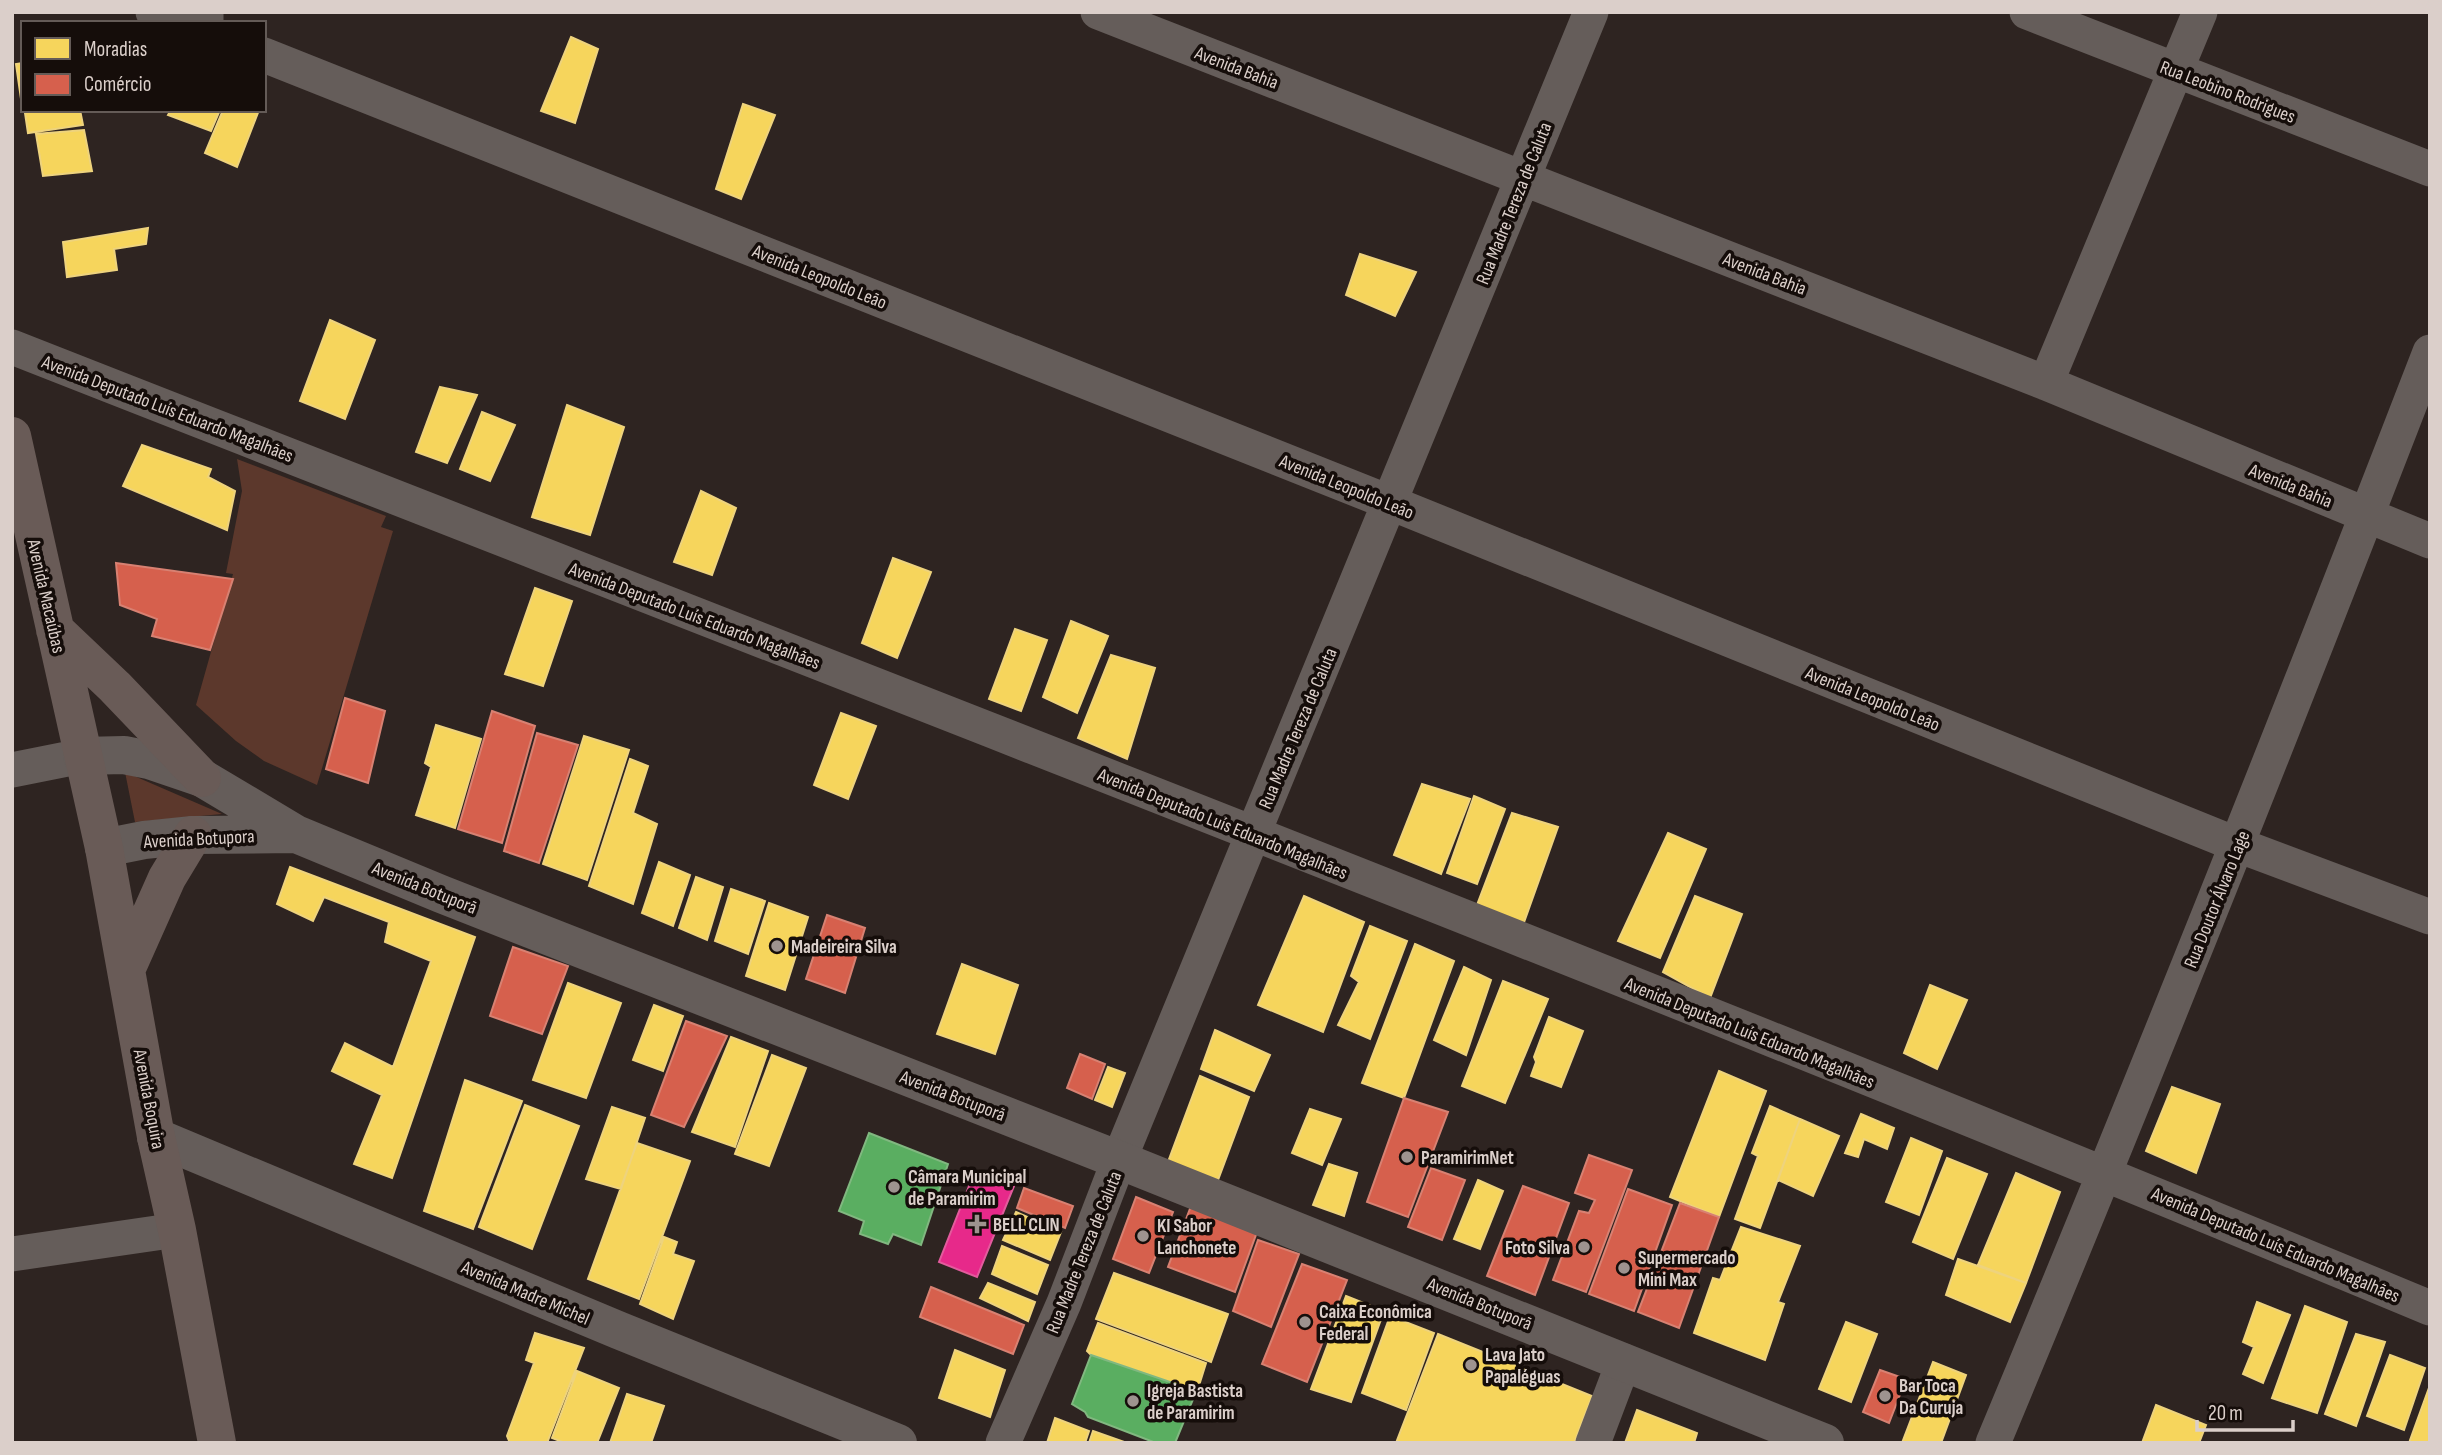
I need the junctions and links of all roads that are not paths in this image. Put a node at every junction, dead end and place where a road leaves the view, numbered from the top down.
1 (153, 12) edge
2 (1098, 12) edge
3 (1591, 12) edge
4 (2027, 12) edge
5 (2200, 12) edge
6 (176, 21) edge
7 (266, 56) edge
8 (2177, 70) junction
9 (2430, 169) edge
10 (1523, 178) junction
11 (12, 347) edge
12 (2430, 352) edge
13 (2046, 383) junction
14 (12, 436) edge
15 (1391, 503) junction
16 (2367, 516) junction
17 (2430, 541) edge
18 (55, 630) junction
19 (82, 756) junction
20 (12, 770) edge
21 (202, 778) junction
22 (1252, 834) junction
23 (193, 835) junction
24 (296, 835) junction
25 (2238, 845) junction
26 (104, 848) junction
27 (2430, 917) edge
28 (126, 970) junction
29 (156, 1137) junction
30 (1119, 1160) junction
31 (2106, 1173) junction
32 (177, 1230) junction
33 (12, 1254) edge
34 (2430, 1308) edge
35 (1624, 1361) junction
36 (218, 1443) edge
37 (898, 1443) edge
38 (1003, 1443) edge
39 (1593, 1443) edge
40 (1825, 1443) edge
41 (1993, 1443) edge

1 - 6 street
2 - 10 street, Avenida Bahia
3 - 10 street, Rua Madre Tereza de Caluta
4 - 8 street, Rua Leobino Rodrigues
5 - 8 street
7 - 15 street, Avenida Leopoldo Leão
8 - 9 street, Rua Leobino Rodrigues
8 - 13 street
10 - 13 street, Avenida Bahia
10 - 15 street, Rua Madre Tereza de Caluta
11 - 22 street, Avenida Deputado Luís Eduardo Magalhães
12 - 16 street, Rua Doutor Álvaro Lage
13 - 16 street, Avenida Bahia
14 - 18 main road, Avenida Macaúbas
15 - 22 street, Rua Madre Tereza de Caluta
15 - 25 street, Avenida Leopoldo Leão
16 - 17 street, Avenida Bahia
16 - 25 street, Rua Doutor Álvaro Lage
18 - 19 main road, Avenida Macaúbas
18 - 21 main road
19 - 20 street
19 - 21 street, Avenida Botuporã
19 - 26 main road, Avenida Boquira
21 - 24 street, Avenida Botuporã
22 - 30 street, Rua Madre Tereza de Caluta
22 - 31 street, Avenida Deputado Luís Eduardo Magalhães
23 - 24 street, Avenida Botupora
23 - 26 street, Avenida Botupora
23 - 28 main road
24 - 30 street, Avenida Botuporã
25 - 27 street, Avenida Leopoldo Leão
25 - 31 street, Rua Doutor Álvaro Lage
26 - 28 main road, Avenida Boquira
28 - 29 main road, Avenida Boquira
29 - 32 main road, Avenida Boquira
29 - 37 street, Avenida Madre Michel
30 - 35 street, Avenida Botuporã
30 - 38 street, Rua Madre Tereza de Caluta
31 - 34 street, Avenida Deputado Luís Eduardo Magalhães
31 - 41 street, Rua Doutor Álvaro Lage
32 - 33 street
32 - 36 main road, Avenida Boquira
35 - 39 street
35 - 40 street, Avenida Botuporã

